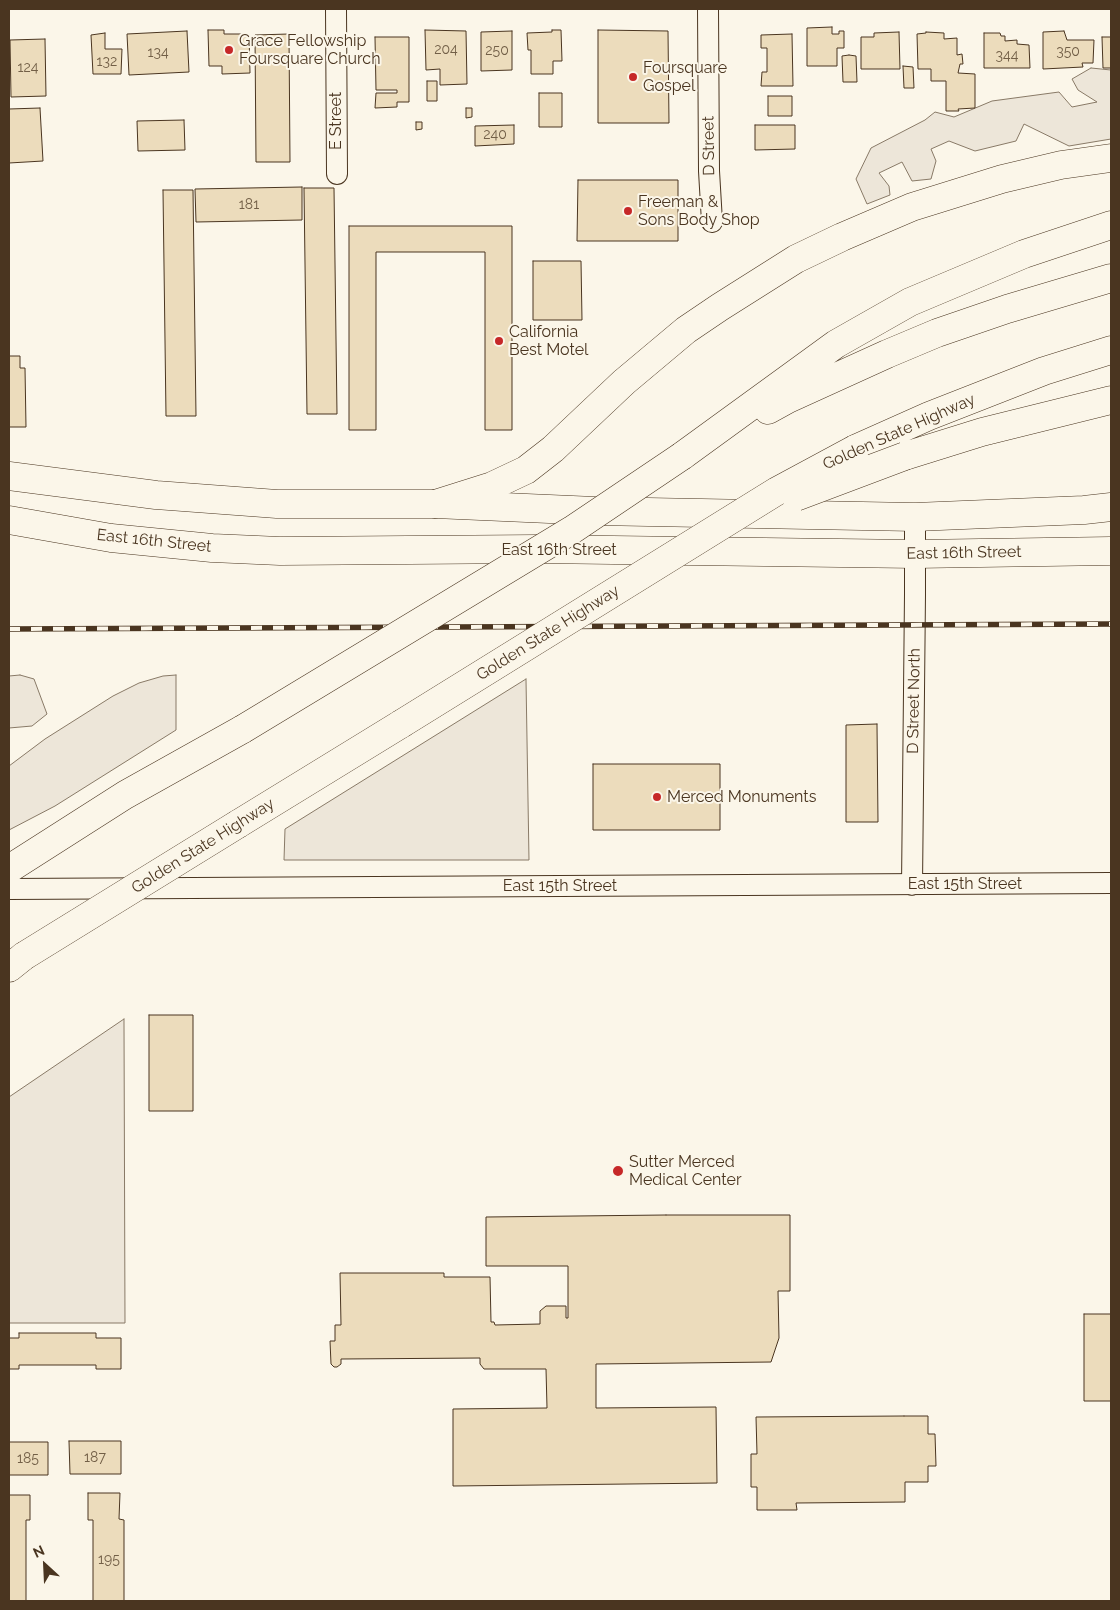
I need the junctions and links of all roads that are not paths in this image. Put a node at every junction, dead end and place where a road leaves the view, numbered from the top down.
1 (336, 9) edge
2 (708, 9) edge
3 (1111, 158) edge
4 (337, 174) dead end
5 (712, 222) dead end
6 (1111, 225) edge
7 (1111, 278) edge
8 (1111, 350) edge
9 (1111, 400) edge
10 (682, 456) junction
11 (9, 476) edge
12 (435, 504) junction
13 (1111, 508) edge
14 (915, 517) junction
15 (9, 520) edge
16 (720, 526) junction
17 (1111, 551) edge
18 (915, 554) junction
19 (125, 796) junction
20 (9, 849) edge
21 (9, 869) edge
22 (1111, 883) edge
23 (912, 885) junction
24 (9, 889) edge
25 (14, 963) edge

1 - 4 street, E Street
2 - 5 street, D Street
3 - 12 main road
6 - 10 main road
7 - 10 main road
8 - 16 main road, Golden State Highway, bridge
9 - 16 main road, bridge
10 - 19 main road, bridge
11 - 12 main road
12 - 14 main road
13 - 14 main road
14 - 18 street, D Street North
15 - 18 main road, East 16th Street
16 - 25 main road, Golden State Highway, bridge
17 - 18 main road, East 16th Street
18 - 23 street, D Street North
19 - 20 main road
19 - 21 main road
22 - 23 street, East 15th Street
23 - 24 street, East 15th Street

